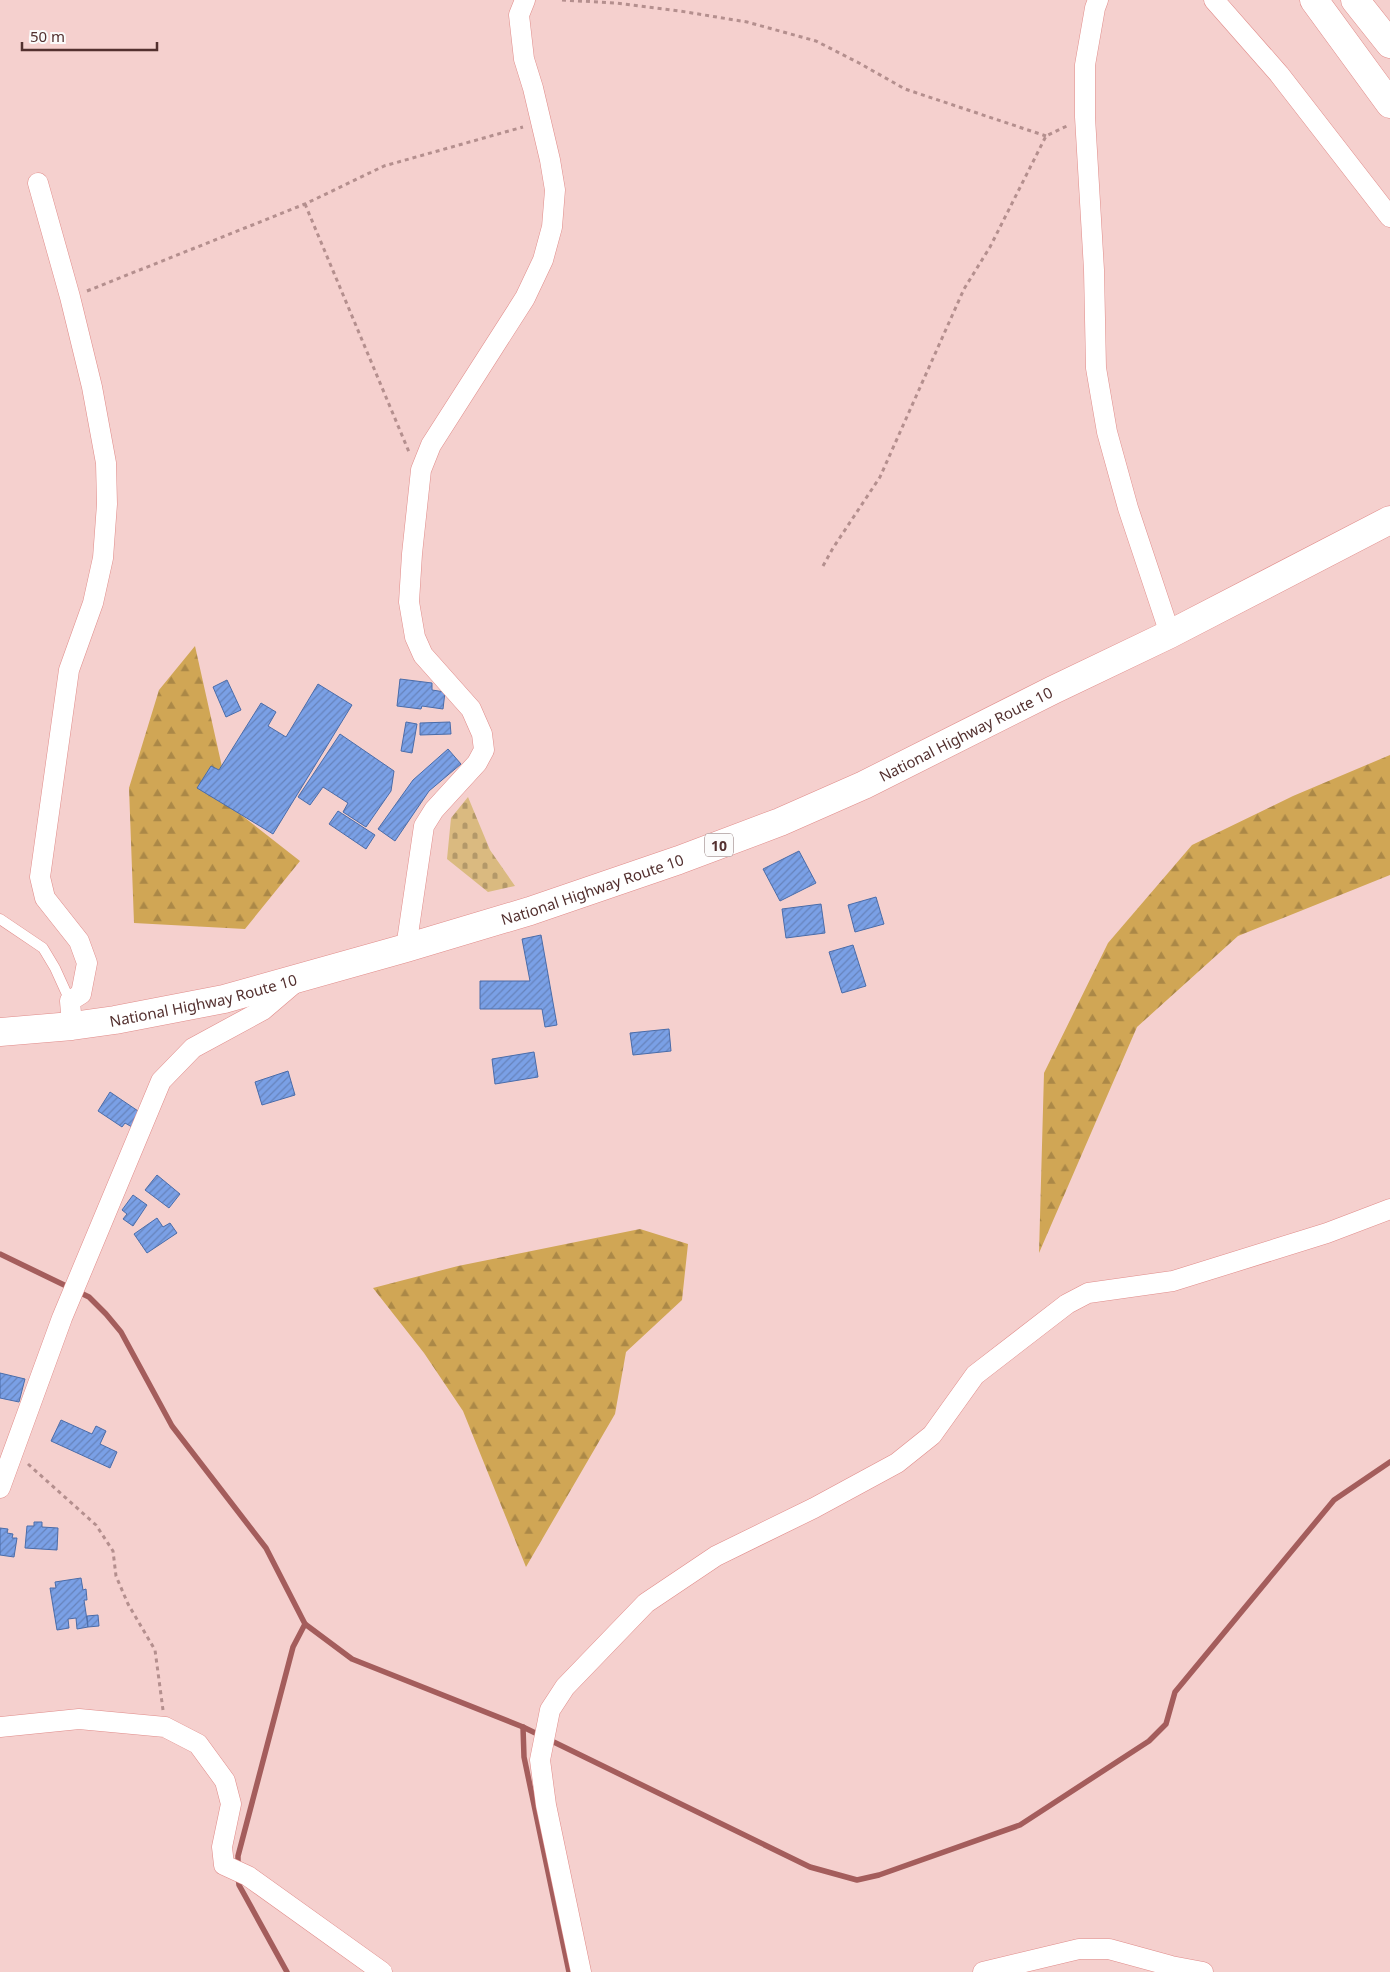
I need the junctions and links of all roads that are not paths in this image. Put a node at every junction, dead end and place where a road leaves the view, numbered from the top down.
1 (525, 0) edge
2 (1098, 0) edge
3 (1214, 0) edge
4 (1314, 0) edge
5 (1354, 0) edge
6 (1390, 44) edge
7 (1390, 104) edge
8 (38, 182) dead end
9 (1390, 217) edge
10 (1390, 520) edge
11 (1170, 634) junction
12 (0, 919) edge
13 (406, 948) junction
14 (301, 978) junction
15 (71, 1013) junction
16 (0, 1032) edge
17 (1390, 1209) edge
18 (0, 1488) edge
19 (0, 1726) edge
20 (382, 1972) edge
21 (581, 1972) edge
22 (983, 1972) edge
23 (1203, 1972) edge

1 - 13 street
2 - 11 street
3 - 9 street
4 - 7 highway
5 - 6 highway
8 - 15 street
10 - 11 highway, National Highway Route 10 / 10
11 - 13 highway, National Highway Route 10 / 10
12 - 15 lane
13 - 14 highway, National Highway Route 10 / 10
14 - 15 highway, National Highway Route 10 / 10
14 - 18 street
15 - 16 highway, National Highway Route 10 / 10
17 - 21 street
19 - 20 street
22 - 23 street

